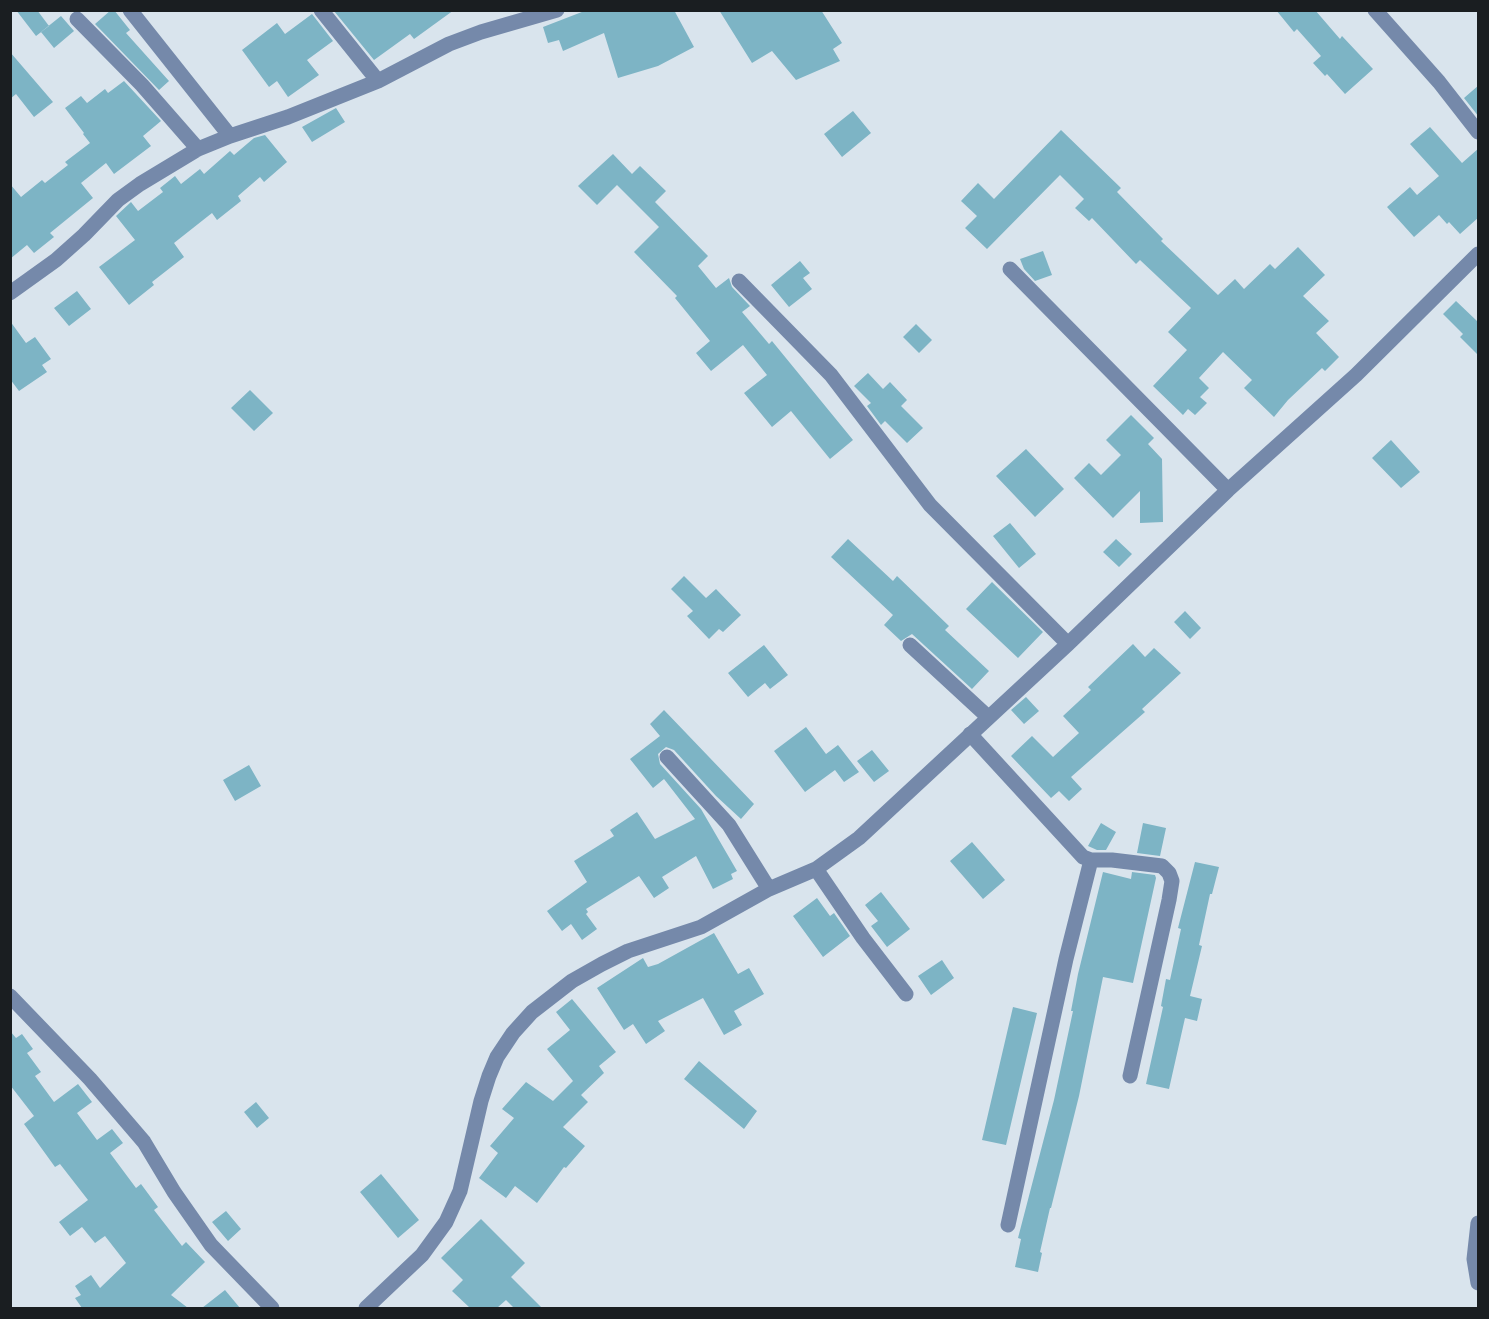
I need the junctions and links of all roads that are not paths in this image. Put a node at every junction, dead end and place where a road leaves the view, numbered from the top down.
1 (130, 10) edge
2 (321, 10) edge
3 (557, 10) edge
4 (1375, 10) edge
5 (77, 19) dead end
6 (378, 81) junction
7 (1479, 132) edge
8 (230, 136) junction
9 (198, 149) junction
10 (1479, 254) edge
11 (1010, 269) dead end
12 (739, 281) dead end
13 (10, 293) edge
14 (1228, 490) junction
15 (1068, 644) junction
16 (910, 645) dead end
17 (988, 717) junction
18 (970, 734) junction
19 (667, 758) dead end
20 (1091, 860) junction
21 (816, 869) junction
22 (769, 889) junction
23 (906, 994) dead end
24 (10, 996) edge
25 (1130, 1076) dead end
26 (1479, 1222) edge
27 (1008, 1225) dead end
28 (1479, 1283) edge
29 (272, 1308) edge
30 (366, 1308) edge

1 - 8 street
2 - 6 street
3 - 6 street
4 - 7 street
5 - 9 street
6 - 8 street
8 - 9 street
9 - 13 street
10 - 14 street
11 - 14 street
12 - 15 street
14 - 15 street
15 - 17 street
16 - 17 street
17 - 18 street
18 - 20 street
18 - 21 street
19 - 22 street
20 - 25 street
20 - 27 street
21 - 22 street
21 - 23 street
22 - 30 street
24 - 29 street
26 - 28 street

